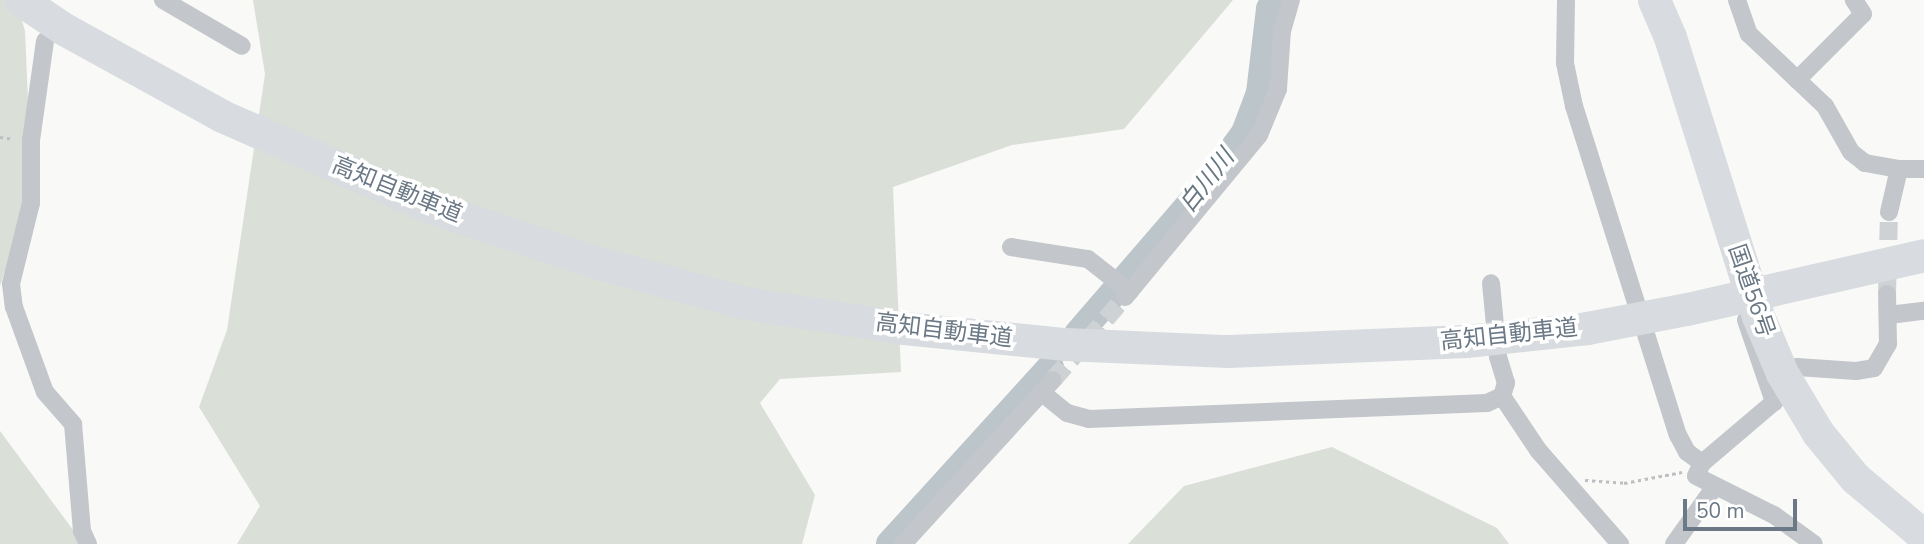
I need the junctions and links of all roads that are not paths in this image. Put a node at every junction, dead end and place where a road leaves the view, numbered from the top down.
1 (20, 0) edge
2 (163, 0) edge
3 (1291, 0) edge
4 (1566, 0) edge
5 (1654, 0) edge
6 (1737, 0) edge
7 (1854, 0) edge
8 (45, 41) dead end
9 (243, 46) dead end
10 (1797, 80) junction
11 (1899, 169) junction
12 (1924, 169) edge
13 (1889, 212) tunnel mouth
14 (1011, 247) dead end
15 (1924, 255) edge
16 (1740, 262) junction
17 (1491, 283) dead end
18 (1887, 294) tunnel mouth
19 (1924, 311) edge
20 (1889, 315) junction
21 (1782, 373) junction
22 (1502, 396) junction
23 (1699, 469) junction
24 (1714, 488) junction
25 (1924, 536) edge
26 (88, 544) edge
27 (903, 544) edge
28 (1620, 544) edge
29 (1674, 544) edge
30 (1814, 544) edge

1 - 15 highway, 高知自動車道
2 - 9 street
3 - 14 street
4 - 23 street
5 - 16 highway, 国道56号
6 - 10 street
7 - 10 street
8 - 26 street
10 - 11 street
11 - 12 street
11 - 13 street
16 - 21 highway, 国道56号
16 - 23 street
17 - 22 street
18 - 20 street
19 - 20 street
20 - 21 street
21 - 25 highway, 国道56号
22 - 27 street
22 - 28 street
23 - 24 street
24 - 29 street
24 - 30 street

